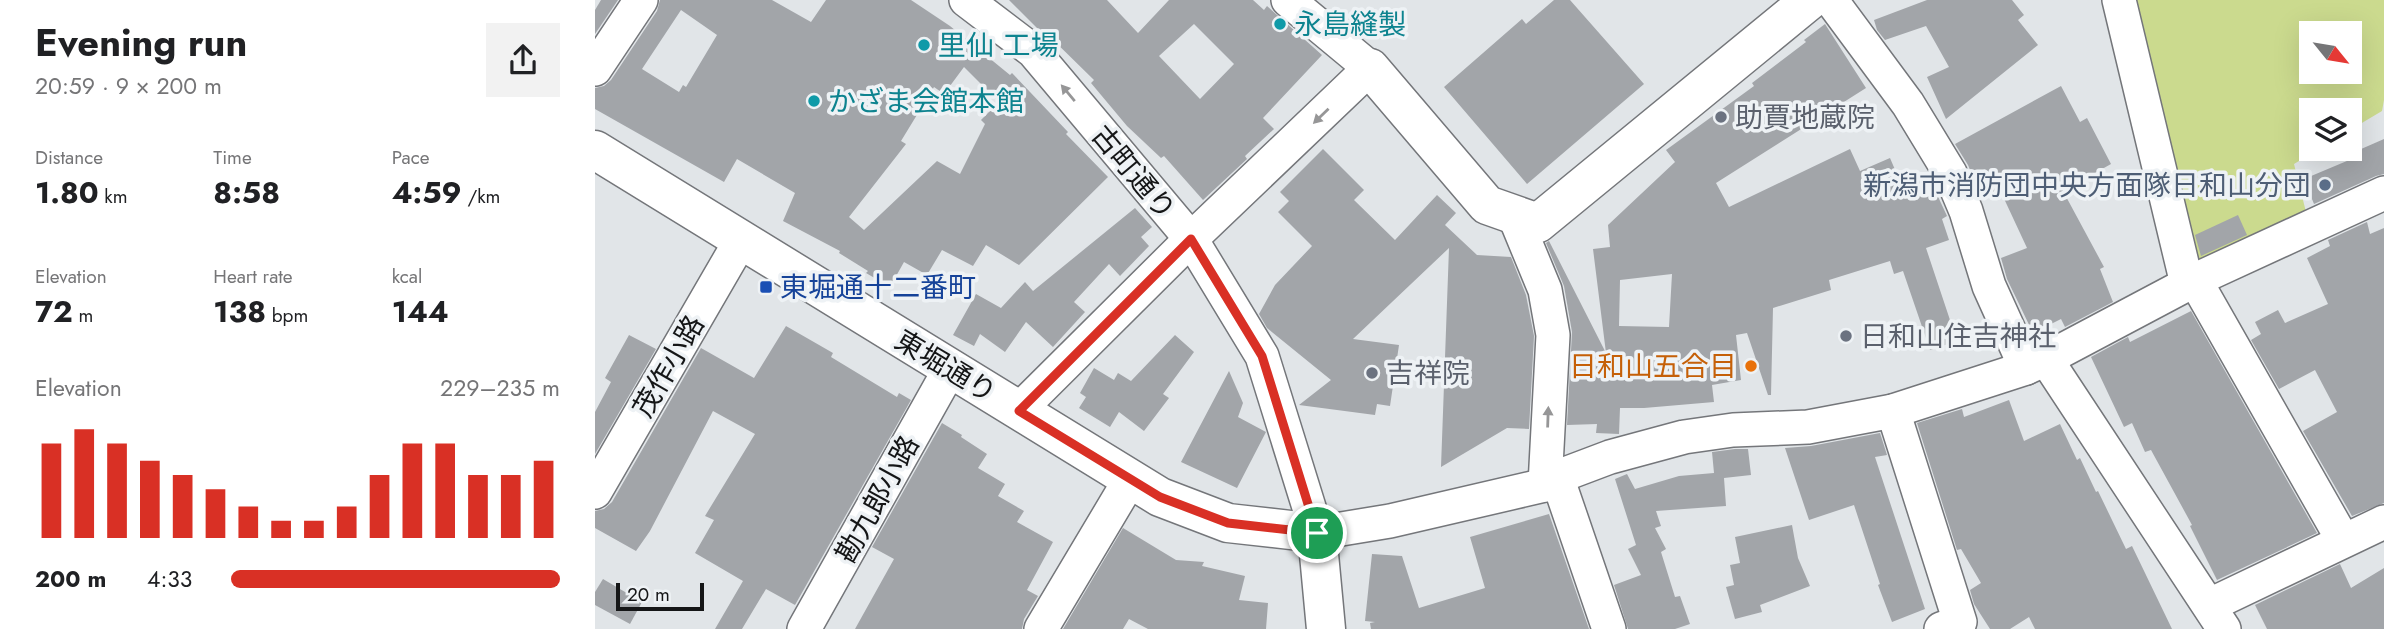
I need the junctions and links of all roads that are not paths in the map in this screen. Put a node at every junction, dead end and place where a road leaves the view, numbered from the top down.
1 (642, 0) edge
2 (966, 0) edge
3 (1288, 0) edge
4 (1810, 0) edge
5 (1831, 0) edge
6 (2119, 0) edge
7 (1370, 68) junction
8 (595, 69) edge
9 (595, 150) edge
10 (2384, 193) edge
11 (1514, 215) junction
12 (1191, 239) junction
13 (741, 240) junction
14 (2191, 282) junction
15 (2036, 364) junction
16 (950, 369) junction
17 (1019, 411) junction
18 (1893, 411) junction
19 (1131, 478) junction
20 (1551, 481) junction
21 (595, 492) edge
22 (2384, 522) edge
23 (1317, 533) junction
24 (2343, 540) junction
25 (2217, 617) edge
26 (804, 629) edge
27 (1041, 629) edge
28 (1326, 629) edge
29 (1609, 629) edge
30 (1941, 629) edge

1 - 8 street
12 -> 2 street, 古町通り
3 - 7 street
4 - 11 street
5 - 15 street
6 - 14 street
7 - 11 street
7 -> 12 street
9 - 13 street, 東堀通り
10 - 14 street
20 -> 11 street
12 - 17 street
12 - 23 street, 古町通り
13 - 16 street, 東堀通り
13 - 21 street, 茂作小路
14 - 15 street
14 - 24 street
15 - 18 street
15 - 25 street
16 - 17 street, 東堀通り
16 - 26 street, 勘九郎小路
17 - 19 street, 東堀通り
18 - 20 street
18 - 30 street
19 - 23 street, 東堀通り
19 - 27 street
20 - 23 street
20 - 29 street
22 - 24 street
23 - 28 street
24 - 25 street

